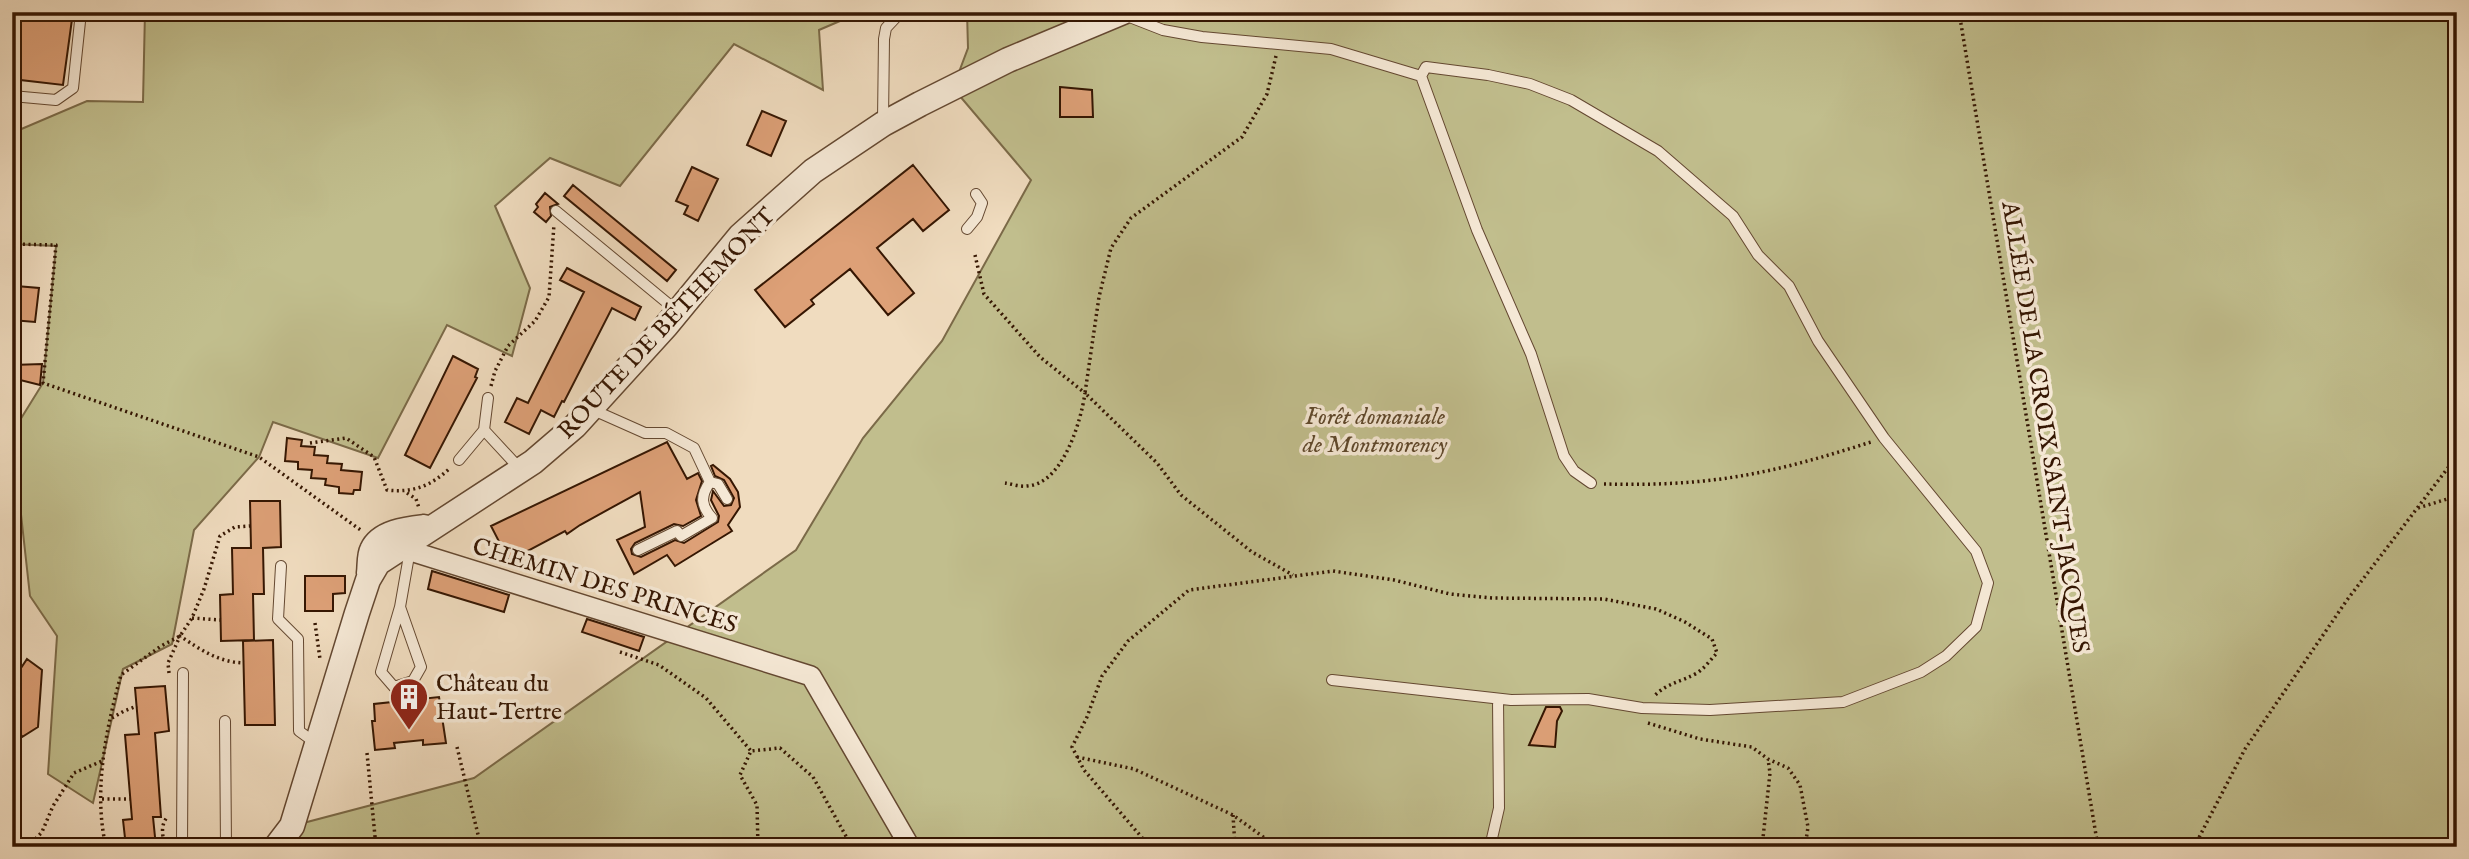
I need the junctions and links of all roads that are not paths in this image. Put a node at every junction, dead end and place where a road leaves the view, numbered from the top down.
1 (81, 12) edge
2 (901, 12) edge
3 (1122, 13) edge
4 (1420, 76) junction
5 (12, 96) edge
6 (883, 124) junction
7 (976, 194) dead end
8 (556, 211) road end
9 (967, 229) dead end
10 (678, 312) junction
11 (488, 398) road end
12 (590, 409) junction
13 (484, 430) junction
14 (459, 460) road end
15 (521, 470) junction
16 (710, 482) junction
17 (1591, 483) road end
18 (727, 499) dead end
19 (404, 540) junction
20 (638, 550) dead end
21 (281, 566) dead end
22 (400, 607) junction
23 (183, 673) dead end
24 (1332, 680) dead end
25 (1498, 699) junction
26 (225, 721) dead end
27 (318, 745) junction
28 (280, 845) edge
29 (182, 847) edge
30 (226, 847) edge
31 (909, 847) edge
32 (1490, 847) edge

1 - 5 lane
2 - 6 lane
3 - 4 lane
3 - 6 street, ROUTE DE BÉTHEMONT
4 - 17 lane
4 - 25 lane
6 - 10 street, ROUTE DE BÉTHEMONT
7 - 9 lane
8 - 10 lane
10 - 12 street, ROUTE DE BÉTHEMONT
11 - 13 lane
12 - 15 street, ROUTE DE BÉTHEMONT
12 - 16 lane
13 - 14 lane
13 - 15 lane
15 - 19 street, ROUTE DE BÉTHEMONT
16 - 18 lane
16 - 20 lane
19 - 22 lane
19 - 27 street
19 - 31 street, CHEMIN DES PRINCES
21 - 27 lane
22 - 22 lane
23 - 29 lane
24 - 25 lane
25 - 32 lane
26 - 30 lane
27 - 28 street

